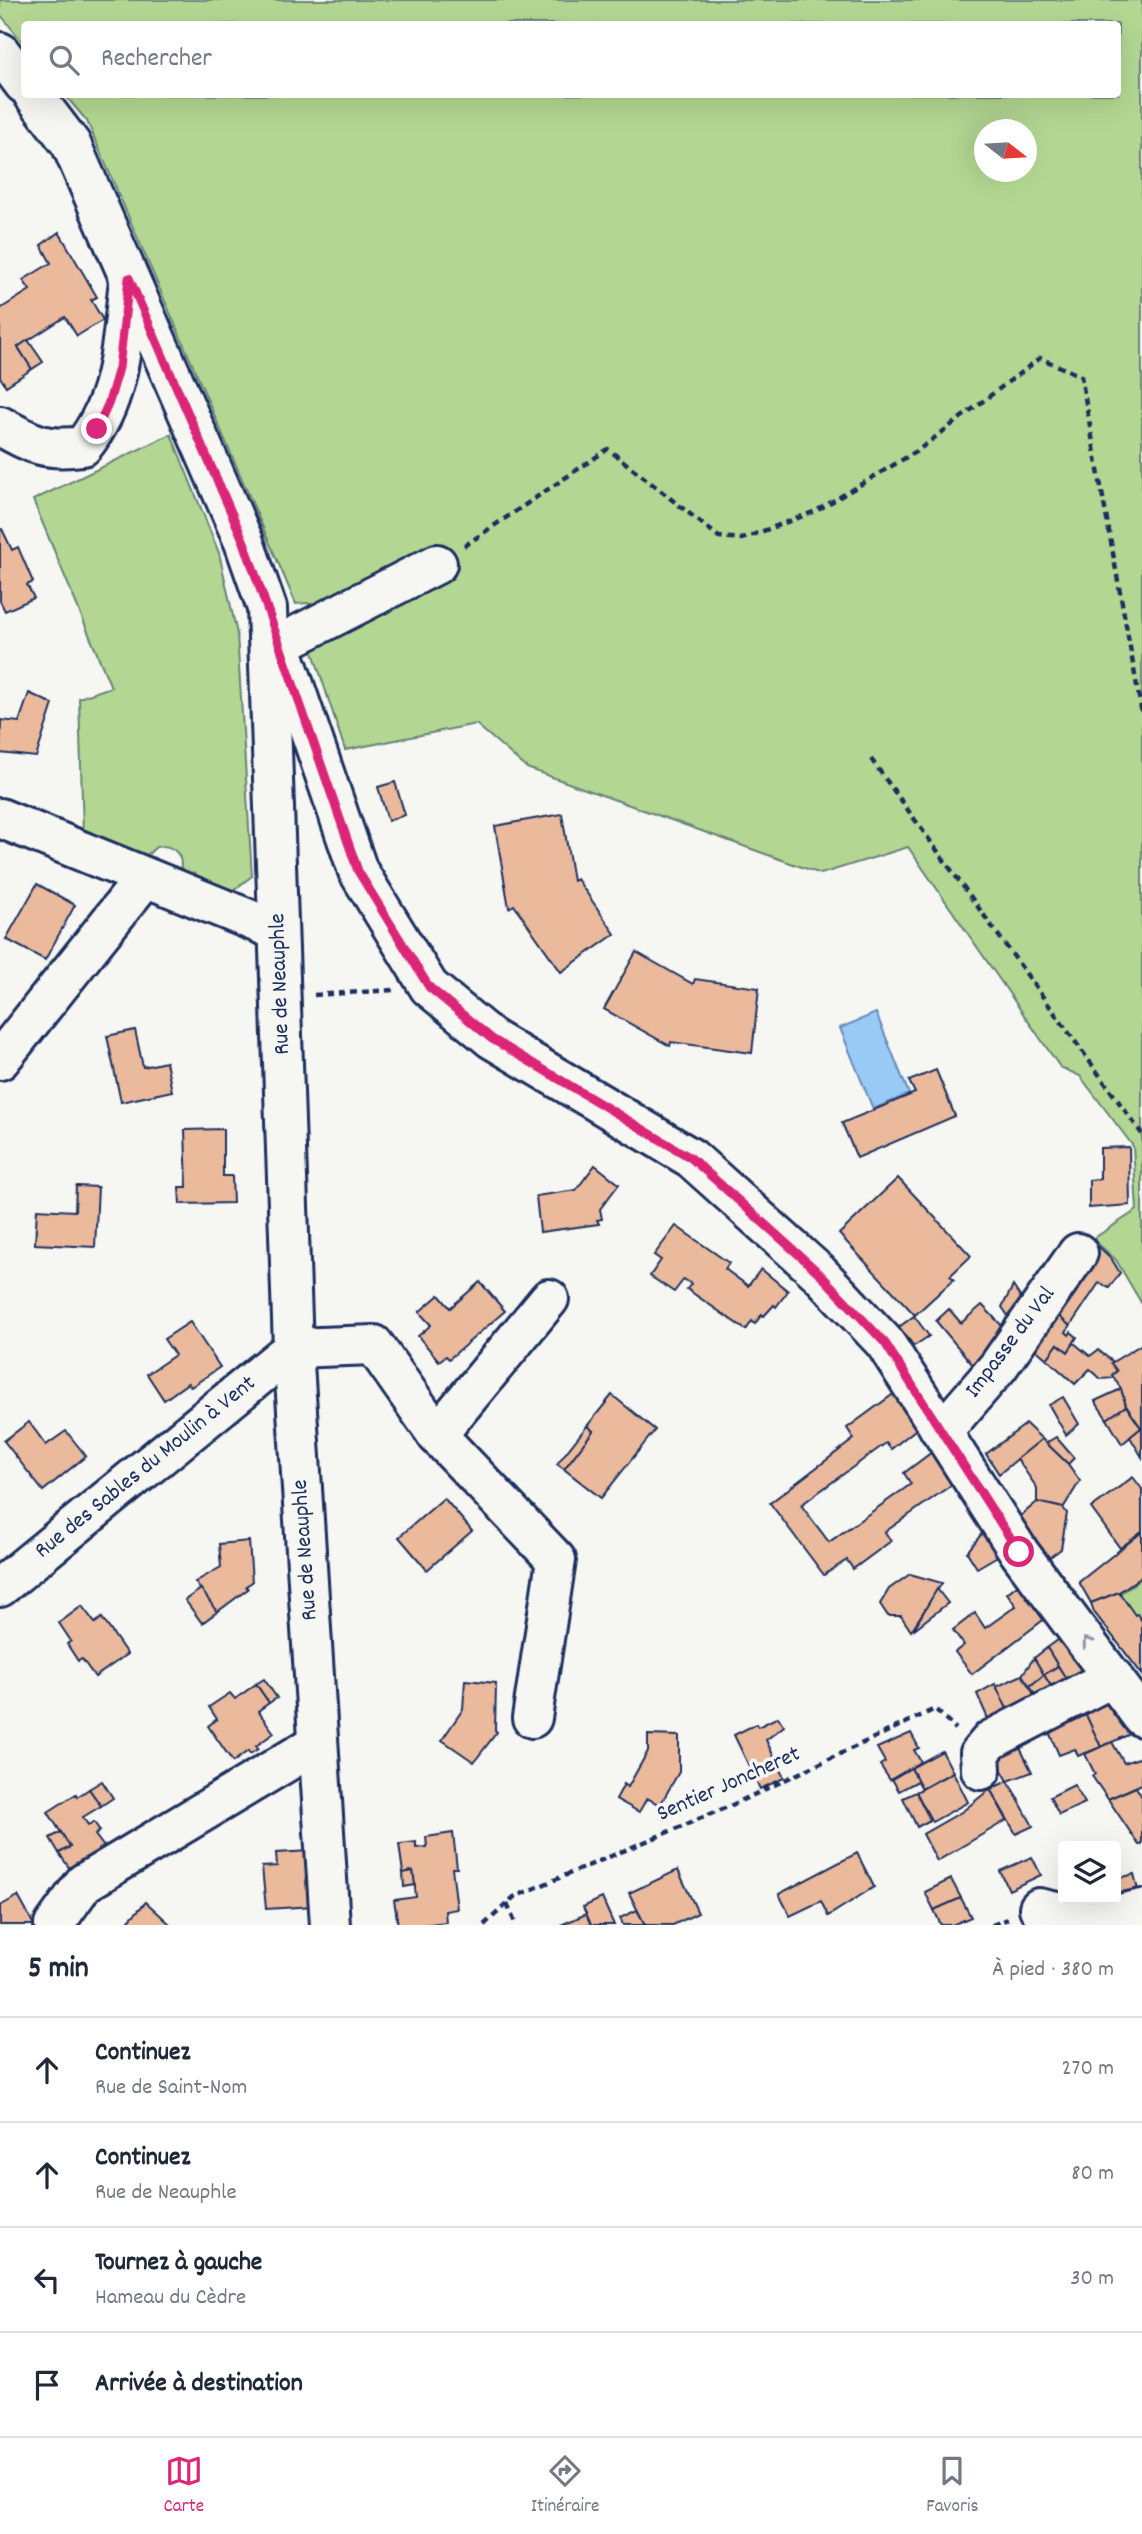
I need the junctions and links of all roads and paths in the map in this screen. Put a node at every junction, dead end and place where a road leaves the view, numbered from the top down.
1 (0, 52) edge
2 (21, 80) edge
3 (36, 98) edge
4 (129, 278) junction
5 (0, 426) edge
6 (437, 564) joint
7 (267, 608) junction
8 (280, 644) junction
9 (1142, 714) edge
10 (871, 759) dead end
11 (0, 818) edge
12 (144, 879) junction
13 (278, 931) junction
14 (429, 987) junction
15 (282, 997) junction
16 (0, 1060) edge
17 (1142, 1134) edge
18 (1078, 1253) dead end
19 (549, 1299) dead end
20 (293, 1348) junction
21 (939, 1428) junction
22 (437, 1434) junction
23 (0, 1587) edge
24 (1113, 1677) junction
25 (1142, 1717) edge
26 (532, 1718) dead end
27 (318, 1743) junction
28 (981, 1762) joint
29 (507, 1904) junction
30 (1039, 1908) dead end
31 (1142, 1909) edge
32 (54, 1925) edge
33 (330, 1925) edge
34 (484, 1925) edge
35 (516, 1925) edge

1 - 2 street
3 - 4 street, Rue de Neauphle
4 - 5 street
4 - 7 street, Rue de Neauphle
6 - 8 street
6 - 9 path
7 - 8 street
7 - 13 street, Rue de Neauphle
8 - 14 street
10 - 17 path
11 - 12 street
12 - 13 street
12 - 16 street
13 - 15 street, Rue de Neauphle
14 - 15 path
14 - 21 street
15 - 20 street, Rue de Neauphle
18 - 21 street, Impasse du Val
19 - 22 street
20 - 22 street
20 - 23 street, Rue des Sables du Moulin à Vent
20 - 27 street, Rue de Neauphle
24 -> 21 street
22 - 26 street
24 - 25 street
24 - 28 street
27 - 32 street
27 - 33 street, Rue de Neauphle
28 - 29 path, Sentier Joncheret
29 - 34 path, Sentier Joncheret
29 - 35 path
30 - 31 street

